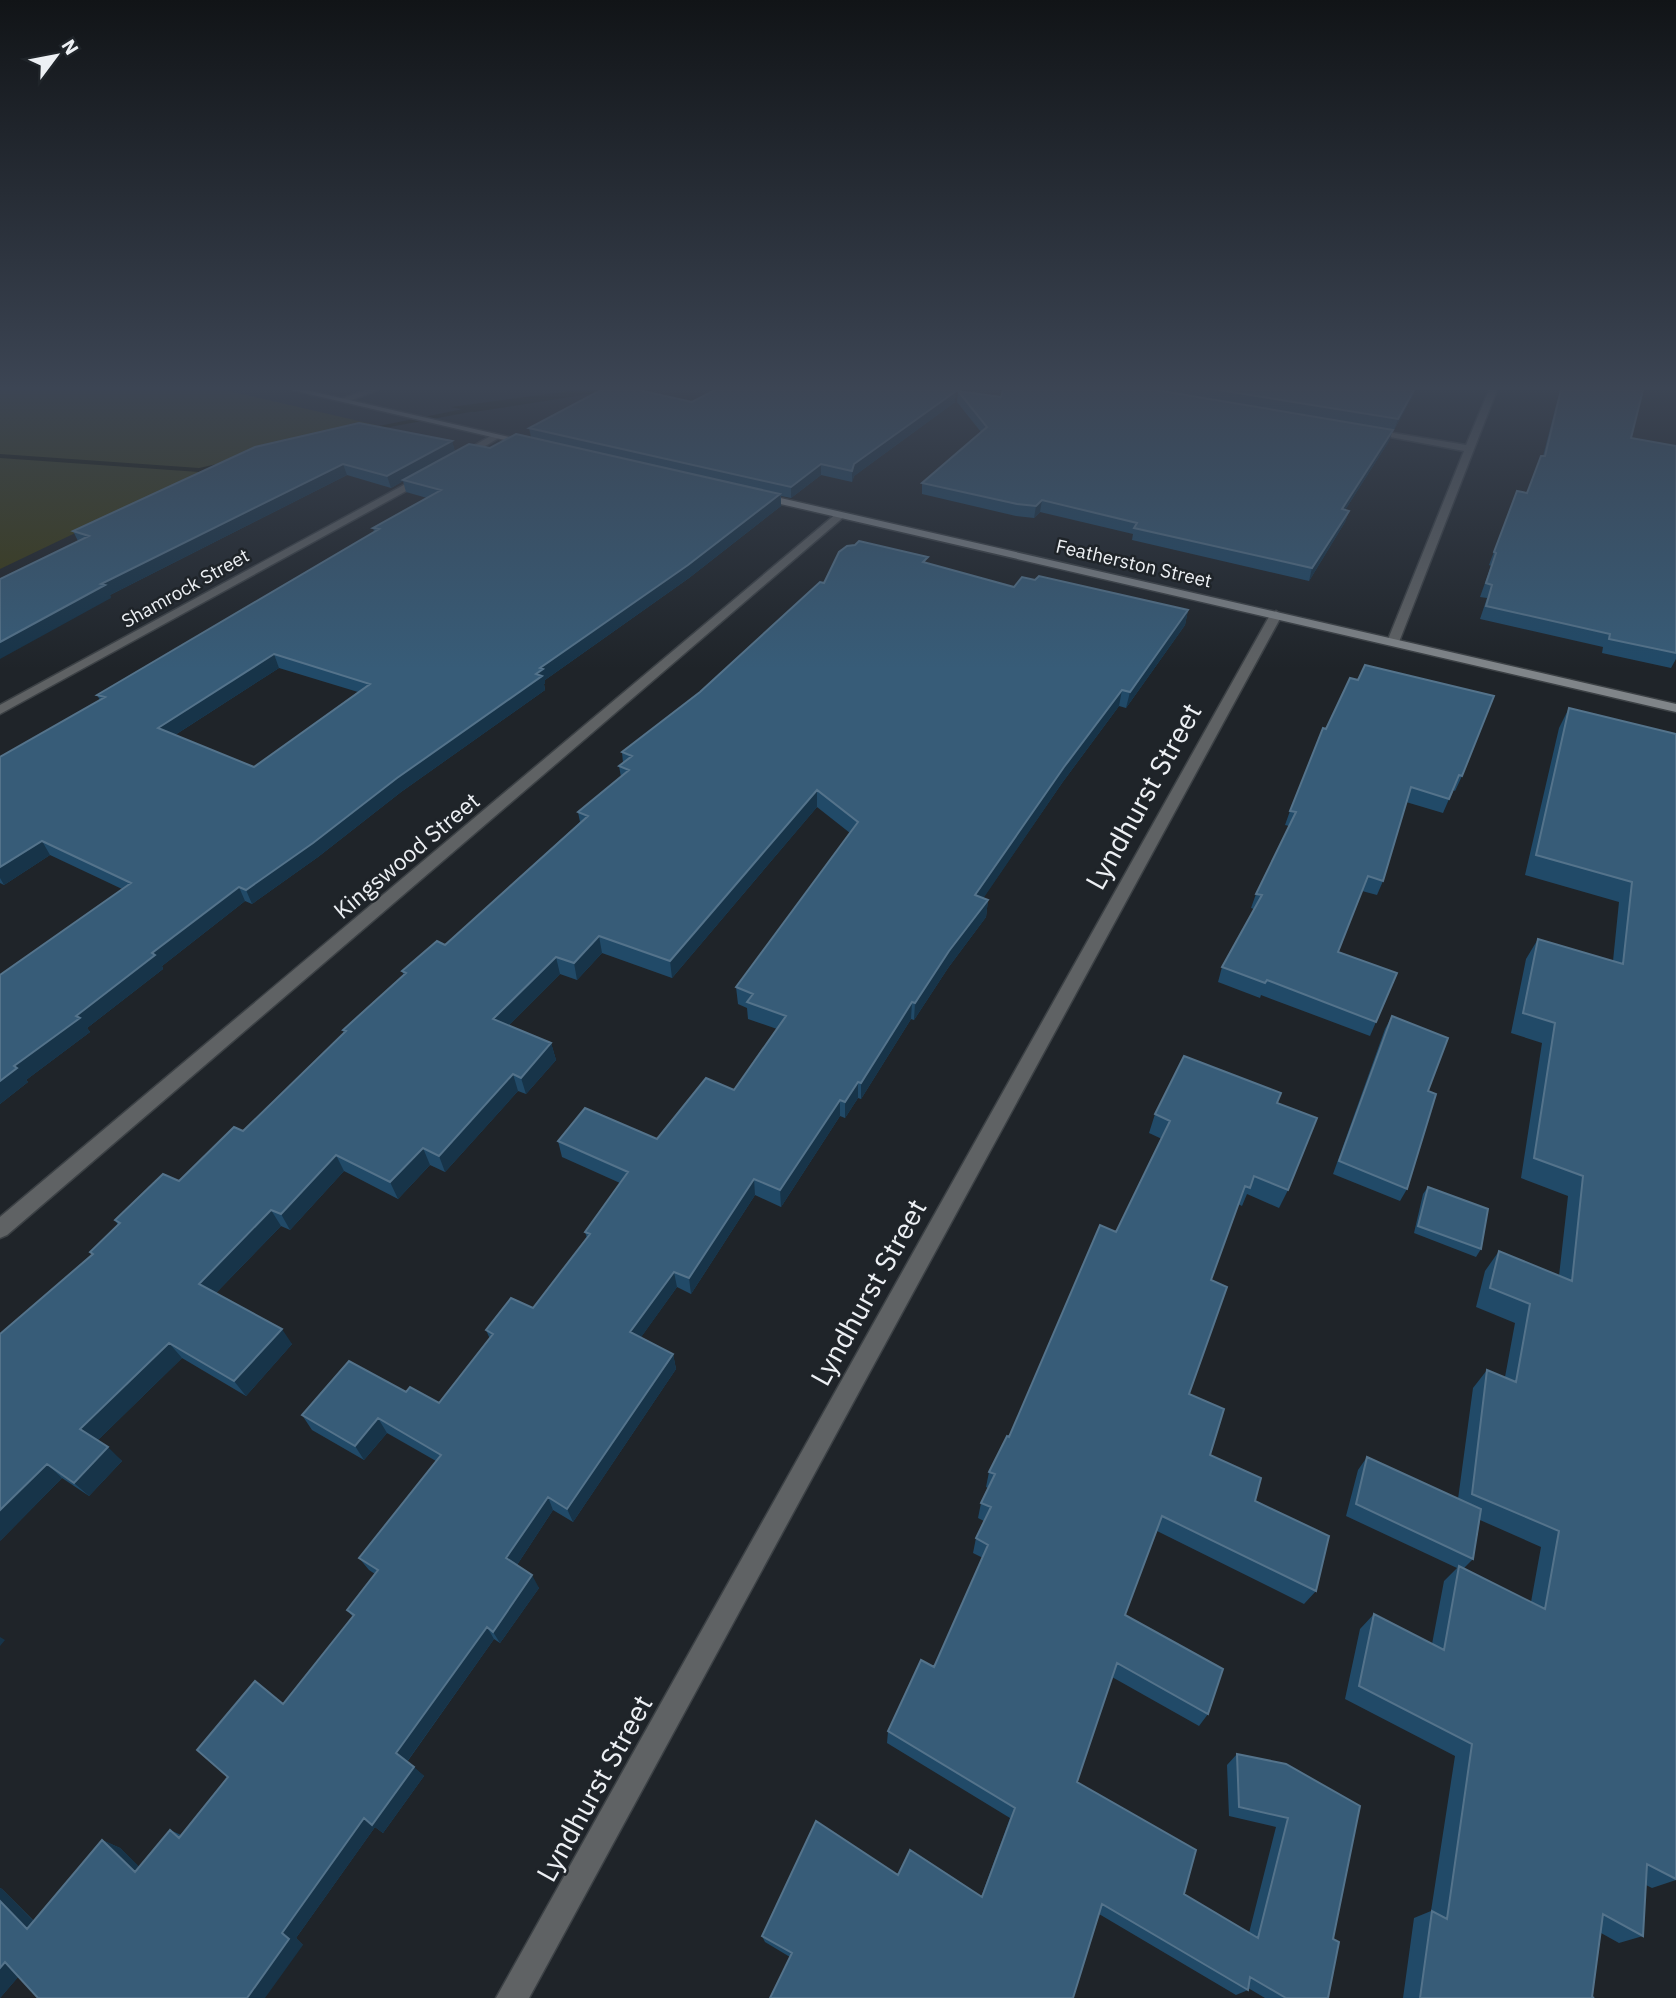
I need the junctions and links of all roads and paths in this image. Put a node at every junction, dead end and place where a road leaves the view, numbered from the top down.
1 (412, 483) edge
2 (1456, 483) edge
3 (748, 494) edge
4 (841, 515) junction
5 (1276, 615) junction
6 (1393, 642) junction
7 (1676, 708) edge
8 (0, 709) edge
9 (0, 1229) edge
10 (512, 1998) edge

1 - 8 street, Shamrock Street
2 - 6 street
3 - 4 main road, Featherston Street
4 - 5 main road, Featherston Street
4 - 9 street, Kingswood Street
5 - 6 main road, Featherston Street
5 - 10 street, Lyndhurst Street
6 - 7 main road, Featherston Street

